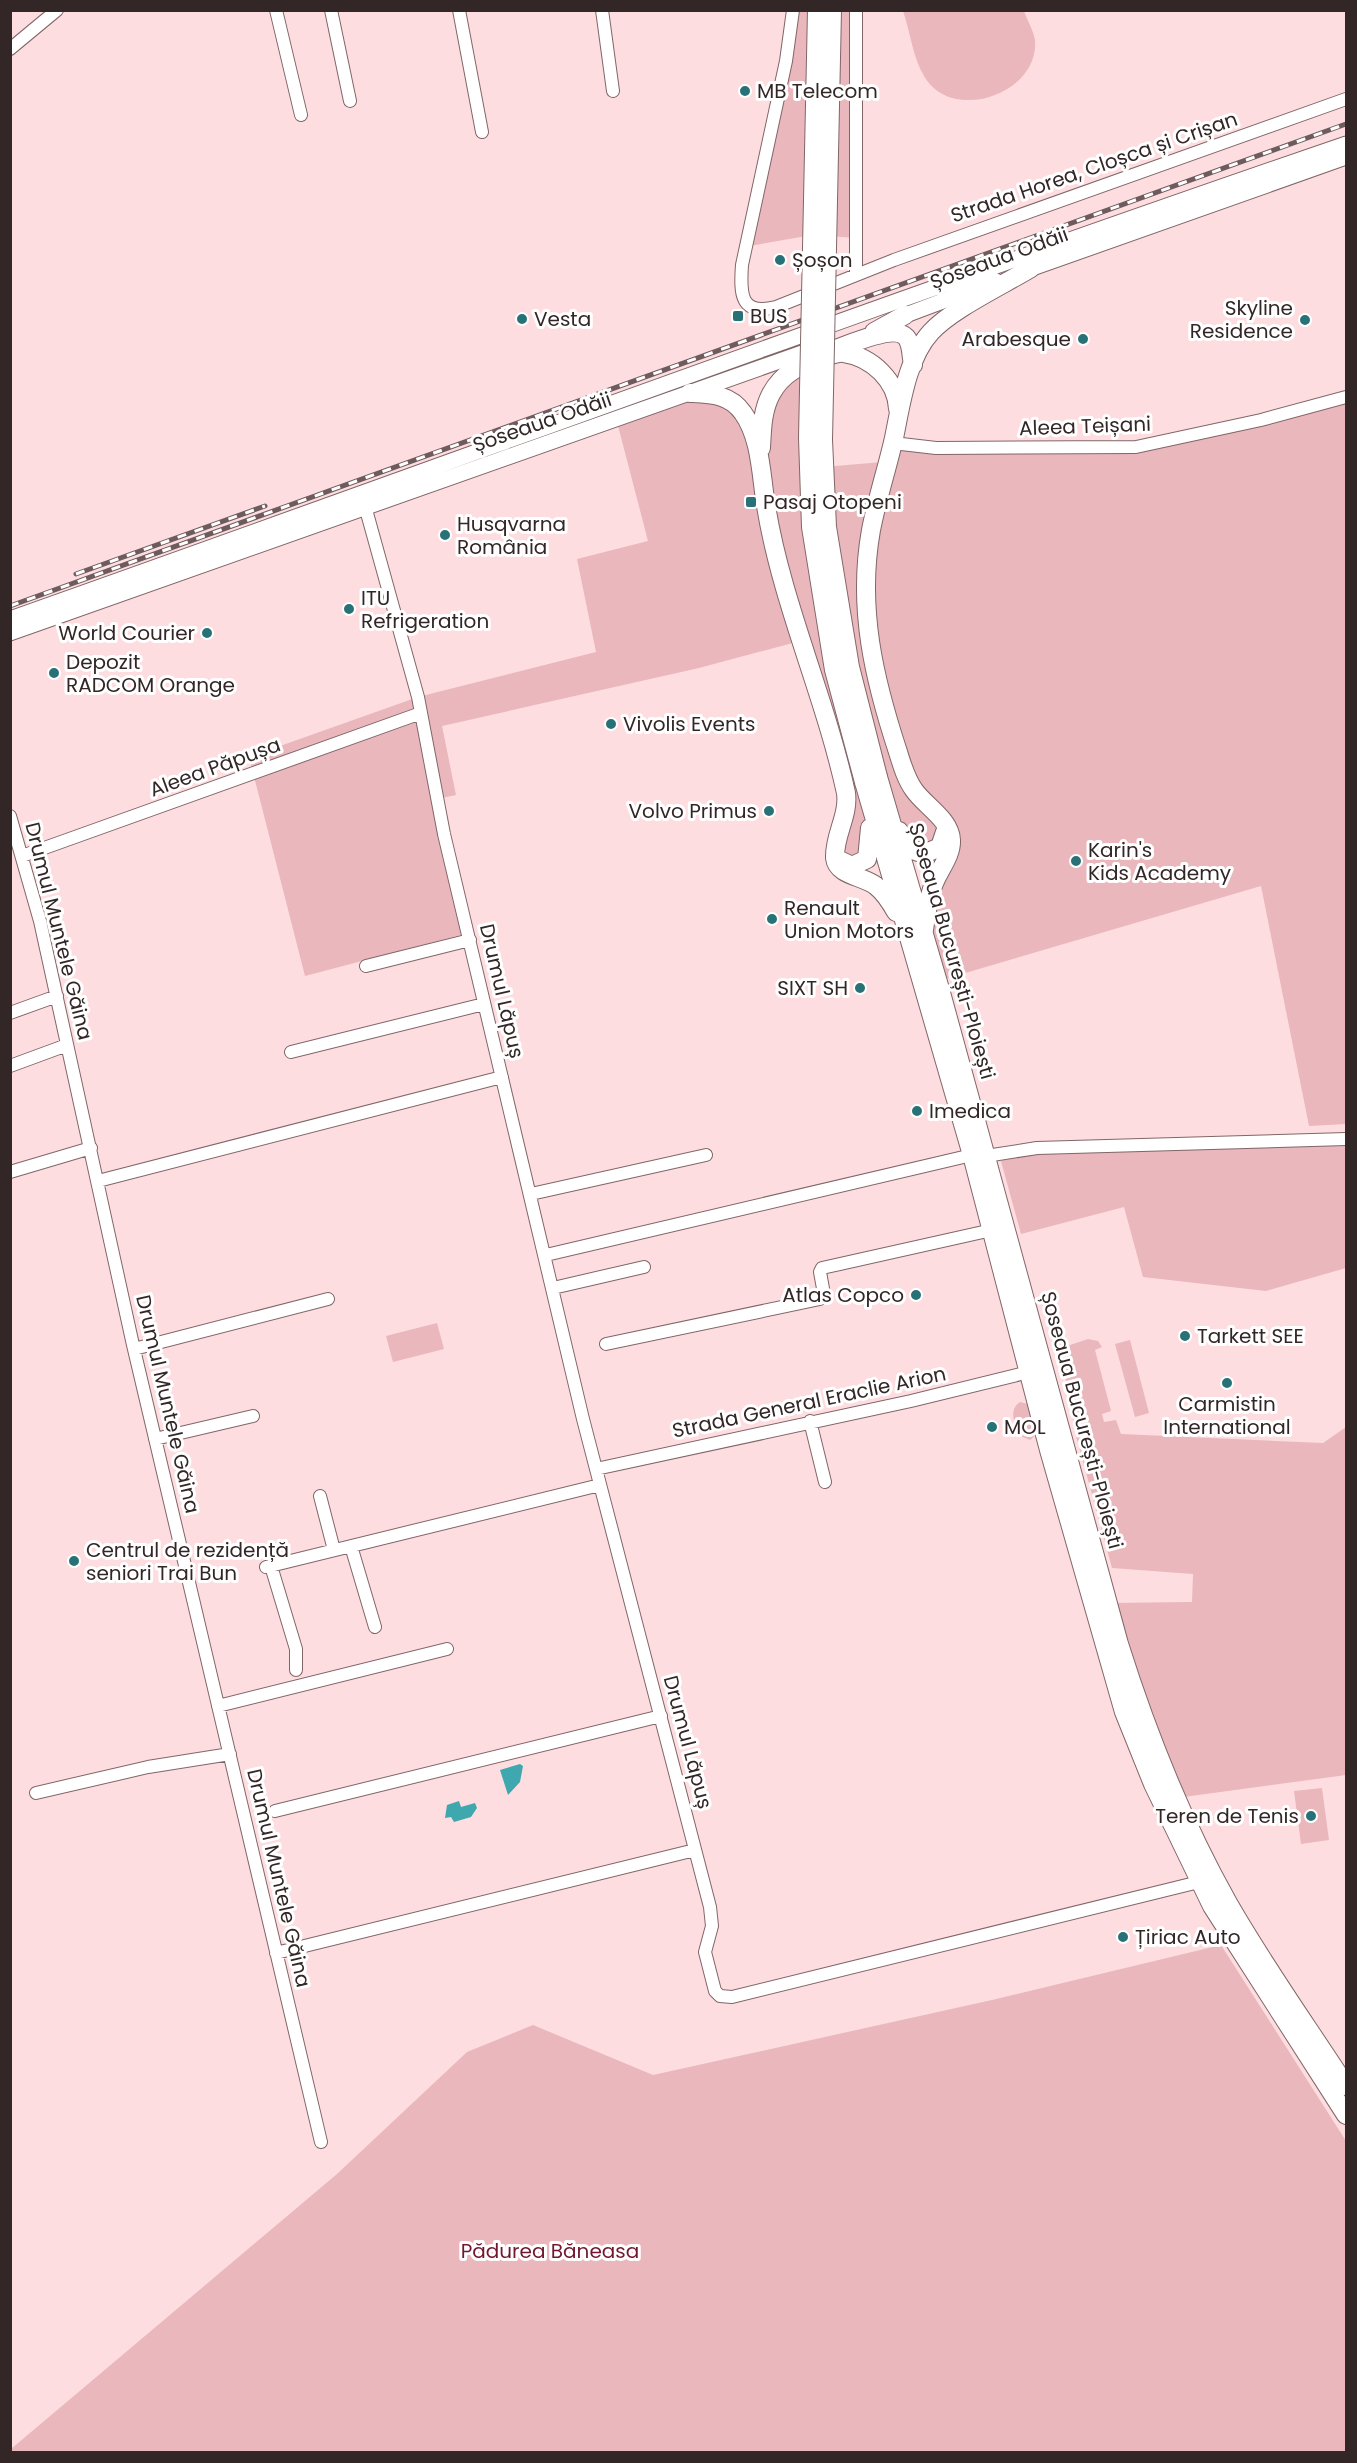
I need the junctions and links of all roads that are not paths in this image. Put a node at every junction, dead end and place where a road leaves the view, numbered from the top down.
1 (57, 10) edge
2 (276, 10) edge
3 (331, 10) edge
4 (459, 10) edge
5 (602, 10) edge
6 (793, 10) edge
7 (817, 10) edge
8 (832, 10) edge
9 (856, 10) edge
10 (10, 49) edge
11 (613, 91) dead end
12 (1347, 99) edge
13 (350, 101) dead end
14 (301, 115) dead end
15 (482, 132) dead end
16 (1347, 144) edge
17 (1347, 157) edge
18 (1189, 204) junction
19 (1030, 268) junction
20 (856, 275) junction
21 (899, 308) junction
22 (848, 348) junction
23 (912, 362) junction
24 (885, 375) junction
25 (690, 393) junction
26 (1347, 397) edge
27 (898, 417) junction
28 (755, 443) junction
29 (893, 443) junction
30 (760, 464) junction
31 (365, 506) junction
32 (10, 620) edge
33 (10, 633) edge
34 (421, 713) junction
35 (871, 780) junction
36 (877, 803) junction
37 (10, 816) edge
38 (944, 821) junction
39 (835, 855) junction
40 (22, 856) junction
41 (916, 932) junction
42 (470, 940) junction
43 (366, 966) dead end
44 (57, 996) junction
45 (484, 1004) junction
46 (10, 1013) edge
47 (67, 1045) junction
48 (291, 1052) dead end
49 (10, 1066) edge
50 (502, 1077) junction
51 (1347, 1139) edge
52 (91, 1148) junction
53 (706, 1155) dead end
54 (979, 1156) junction
55 (10, 1173) edge
56 (98, 1181) junction
57 (531, 1194) junction
58 (992, 1230) junction
59 (546, 1255) junction
60 (644, 1267) dead end
61 (553, 1288) junction
62 (328, 1299) dead end
63 (606, 1344) dead end
64 (134, 1349) junction
65 (1029, 1372) junction
66 (253, 1416) dead end
67 (810, 1421) junction
68 (155, 1438) junction
69 (596, 1469) junction
70 (825, 1482) dead end
71 (600, 1485) junction
72 (320, 1496) dead end
73 (351, 1546) junction
74 (333, 1550) junction
75 (375, 1627) dead end
76 (447, 1649) dead end
77 (296, 1670) dead end
78 (218, 1706) junction
79 (661, 1716) junction
80 (230, 1754) junction
81 (36, 1793) dead end
82 (275, 1811) dead end
83 (695, 1850) junction
84 (1199, 1882) junction
85 (276, 1953) junction
86 (1344, 2078) edge
87 (1347, 2115) edge
88 (321, 2142) dead end

1 - 10 street
2 - 14 street
3 - 13 street
4 - 15 street
5 - 11 street
6 - 20 street, Strada Horea, Cloșca și Crișan
7 - 35 highway, Șoseaua București-Ploiești, bridge
8 - 35 highway, Șoseaua București-Ploiești, bridge
9 - 20 street
12 - 20 street, Strada Horea, Cloșca și Crișan
16 - 18 main road
17 - 18 main road
18 - 19 main road, Șoseaua Odăii
18 - 21 main road
19 - 21 main road, Șoseaua Odăii
19 - 23 highway
21 - 22 highway
21 - 25 main road, Șoseaua Odăii
21 - 32 main road, Șoseaua Odăii
22 - 23 highway
22 - 24 highway
22 - 28 highway
22 - 30 highway
23 - 24 highway
23 - 27 highway
24 - 27 highway
25 - 28 highway
25 - 31 main road, Șoseaua Odăii
26 - 29 street, Aleea Teișani
27 - 29 highway
28 - 30 highway
29 - 38 highway
30 - 39 highway
31 - 33 main road, Șoseaua Odăii
31 - 34 street, Drumul Lăpuș
34 - 40 street, Aleea Păpușa
34 - 42 street, Drumul Lăpuș
35 - 36 highway, Șoseaua București-Ploiești
36 - 38 highway
36 - 39 highway
36 - 41 highway, Șoseaua București-Ploiești
37 - 40 street, Drumul Muntele Găina
38 - 41 highway
39 - 41 highway
40 - 44 street, Drumul Muntele Găina
41 - 54 highway, Șoseaua București-Ploiești
42 - 43 street
42 - 45 street, Drumul Lăpuș
44 - 46 street
44 - 47 street, Drumul Muntele Găina
45 - 48 street
45 - 50 street, Drumul Lăpuș
47 - 49 street
47 - 52 street, Drumul Muntele Găina
50 - 56 street
50 - 57 street, Drumul Lăpuș
51 - 54 street
52 - 55 street
52 - 56 street, Drumul Muntele Găina
53 - 57 street
54 - 58 highway, Șoseaua București-Ploiești
54 - 59 street
54 - 86 highway, Șoseaua București-Ploiești
56 - 64 street, Drumul Muntele Găina
57 - 59 street, Drumul Lăpuș
58 - 63 street
58 - 65 highway, Șoseaua București-Ploiești
59 - 61 street, Drumul Lăpuș
60 - 61 street
61 - 69 street, Drumul Lăpuș
62 - 64 street
64 - 68 street, Drumul Muntele Găina
65 - 67 street, Strada General Eraclie Arion
65 - 84 highway, Șoseaua București-Ploiești
66 - 68 street
67 - 69 street, Strada General Eraclie Arion
67 - 70 street
68 - 78 street, Drumul Muntele Găina
69 - 71 street, Drumul Lăpuș
71 - 73 street
71 - 79 street, Drumul Lăpuș
72 - 74 street
73 - 74 street
73 - 75 street
74 - 77 street
76 - 78 street
78 - 80 street, Drumul Muntele Găina
79 - 82 street
79 - 83 street, Drumul Lăpuș
80 - 81 street
80 - 85 street, Drumul Muntele Găina
83 - 84 street, Drumul Lăpuș
83 - 85 street
84 - 87 highway, Șoseaua București-Ploiești
85 - 88 street, Drumul Muntele Găina

